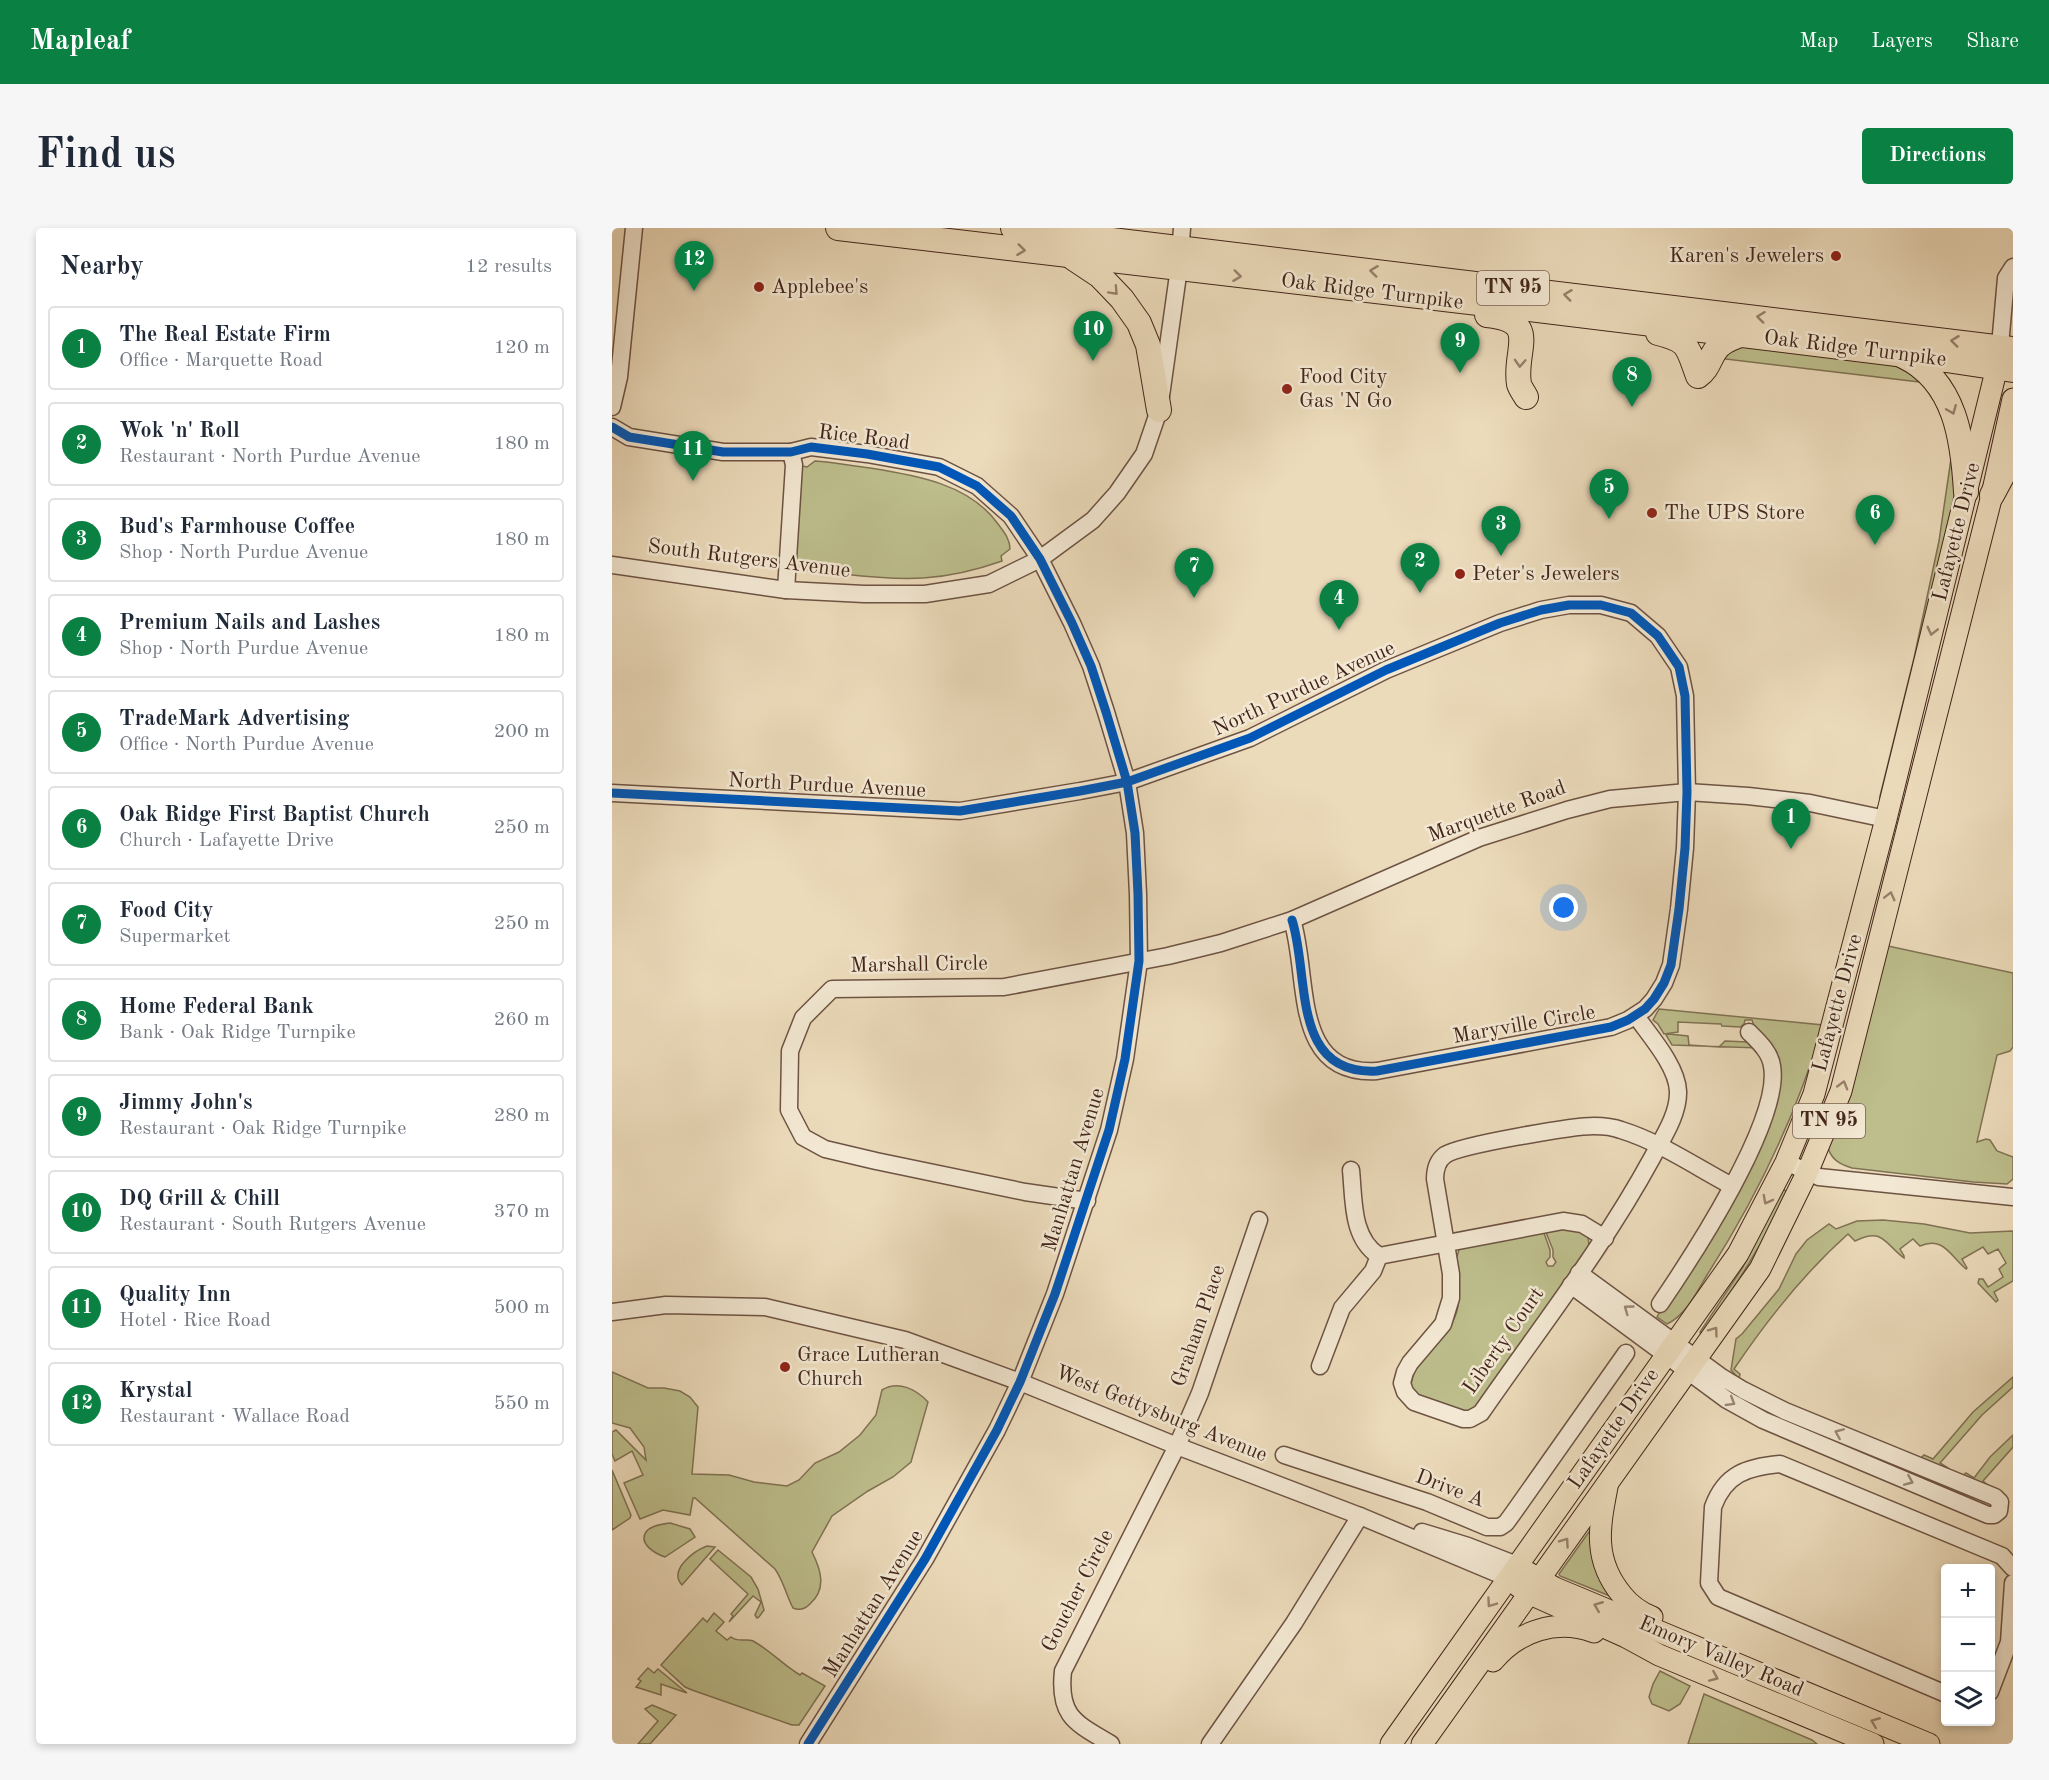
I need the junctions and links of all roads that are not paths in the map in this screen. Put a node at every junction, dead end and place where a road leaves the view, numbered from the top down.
1 (634, 228) edge
2 (838, 228) edge
3 (1013, 228) edge
4 (1180, 248) edge
5 (1068, 255) junction
6 (2013, 267) edge
7 (1376, 292) junction
8 (1631, 322) junction
9 (1740, 335) junction
10 (1898, 354) junction
11 (2006, 358) edge
12 (1526, 397) dead end
13 (2013, 399) edge
14 (612, 407) edge
15 (1159, 411) junction
16 (612, 427) edge
17 (791, 452) junction
18 (2013, 456) edge
19 (1966, 492) junction
20 (1992, 495) junction
21 (1040, 559) junction
22 (612, 565) edge
23 (786, 590) junction
24 (1126, 782) junction
25 (1687, 792) junction
26 (612, 793) edge
27 (1886, 819) junction
28 (1909, 823) junction
29 (1292, 920) junction
30 (1138, 961) junction
31 (1636, 1016) junction
32 (1749, 1032) dead end
33 (1658, 1147) junction
34 (1786, 1162) junction
35 (1351, 1170) dead end
36 (1807, 1173) junction
37 (1732, 1186) junction
38 (2013, 1197) edge
39 (1087, 1201) junction
40 (1259, 1220) dead end
41 (1605, 1238) junction
42 (1445, 1244) junction
43 (1379, 1256) junction
44 (1575, 1279) junction
45 (1660, 1304) dead end
46 (612, 1312) edge
47 (1671, 1349) junction
48 (1626, 1353) dead end
49 (1691, 1364) junction
50 (1320, 1366) dead end
51 (1020, 1382) junction
52 (1177, 1446) junction
53 (1284, 1455) dead end
54 (1608, 1480) junction
55 (1360, 1516) junction
56 (2013, 1568) edge
57 (1512, 1572) junction
58 (2013, 1583) edge
59 (1533, 1586) junction
60 (2011, 1642) edge
61 (1659, 1656) junction
62 (1752, 1671) junction
63 (1995, 1680) edge
64 (1941, 1692) edge
65 (808, 1744) edge
66 (1111, 1744) edge
67 (1210, 1744) edge
68 (1391, 1744) edge
69 (1422, 1744) edge
70 (1435, 1744) edge
71 (1873, 1744) edge
72 (1929, 1744) edge

1 - 14 street
2 -> 5 highway, Oak Ridge Turnpike / TN 95
3 - 4 highway, Oak Ridge Turnpike / TN 95
4 - 5 highway, Oak Ridge Turnpike / TN 95
4 -> 7 highway, Oak Ridge Turnpike / TN 95
11 -> 4 highway, Oak Ridge Turnpike / TN 95
4 - 15 street, South Rutgers Avenue
5 -> 15 highway
6 - 11 street
7 - 8 highway, Oak Ridge Turnpike / TN 95
7 -> 12 highway
8 - 9 highway, Oak Ridge Turnpike / TN 95
8 - 9 highway
9 - 10 highway, Oak Ridge Turnpike / TN 95
10 - 11 highway, Oak Ridge Turnpike / TN 95
10 -> 19 highway
11 - 19 main road, Lafayette Drive
13 - 20 main road, Lafayette Drive / TN 95
15 - 21 street, South Rutgers Avenue
16 - 17 street, Rice Road
17 - 21 street, Rice Road
17 - 23 street
18 - 20 highway
19 -> 27 main road, Lafayette Drive / TN 95
20 - 28 main road, Lafayette Drive / TN 95
21 - 23 street, South Rutgers Avenue
21 - 24 street, Manhattan Avenue
22 - 23 street, South Rutgers Avenue
24 - 25 street, North Purdue Avenue
24 - 26 street, North Purdue Avenue
24 - 30 street, Manhattan Avenue
25 - 27 street, Marquette Road
25 - 29 street, Marquette Road
25 - 31 street, Maryville Circle
27 - 28 main road
27 - 34 main road, Lafayette Drive / TN 95
36 -> 28 main road, Lafayette Drive / TN 95
29 - 30 street, Marquette Road
29 - 31 street, Maryville Circle
30 - 39 street, Manhattan Avenue
30 - 39 street, Marshall Circle
31 - 33 street, Liberty Court
32 - 37 street
33 - 37 street
33 - 41 street, Liberty Court
33 - 42 street, Liberty Court
34 - 36 street
34 -> 47 main road, Lafayette Drive / TN 95
35 - 43 street
36 - 38 street
49 -> 36 main road, Lafayette Drive / TN 95
37 - 45 street
39 - 51 street, Manhattan Avenue
40 - 52 street, Graham Place
41 - 42 street
41 - 44 street, Liberty Court
42 - 43 street
42 - 44 street, Liberty Court
43 - 50 street
44 - 47 street
46 - 51 street, West Gettysburg Avenue
47 - 49 street
47 - 57 main road, Lafayette Drive / TN 95
48 - 53 street, Drive A
49 -> 49 street
49 - 54 main road, Lafayette Drive / TN 95
51 - 52 street, West Gettysburg Avenue
51 - 65 street, Manhattan Avenue
52 - 55 street, West Gettysburg Avenue
52 - 66 street, Goucher Circle
59 -> 54 main road, Lafayette Drive / TN 95
54 - 62 main road
55 - 57 street, West Gettysburg Avenue
55 - 67 street
56 - 64 street
57 - 59 main road, Emory Valley Road
57 -> 68 main road, Lafayette Drive / TN 95
58 - 60 street
59 - 61 main road, Emory Valley Road
62 -> 59 main road, Emory Valley Road
59 - 69 main road, Lafayette Drive / TN 95
60 - 63 street
61 - 70 main road
61 -> 71 main road, Emory Valley Road
72 -> 62 main road, Emory Valley Road

